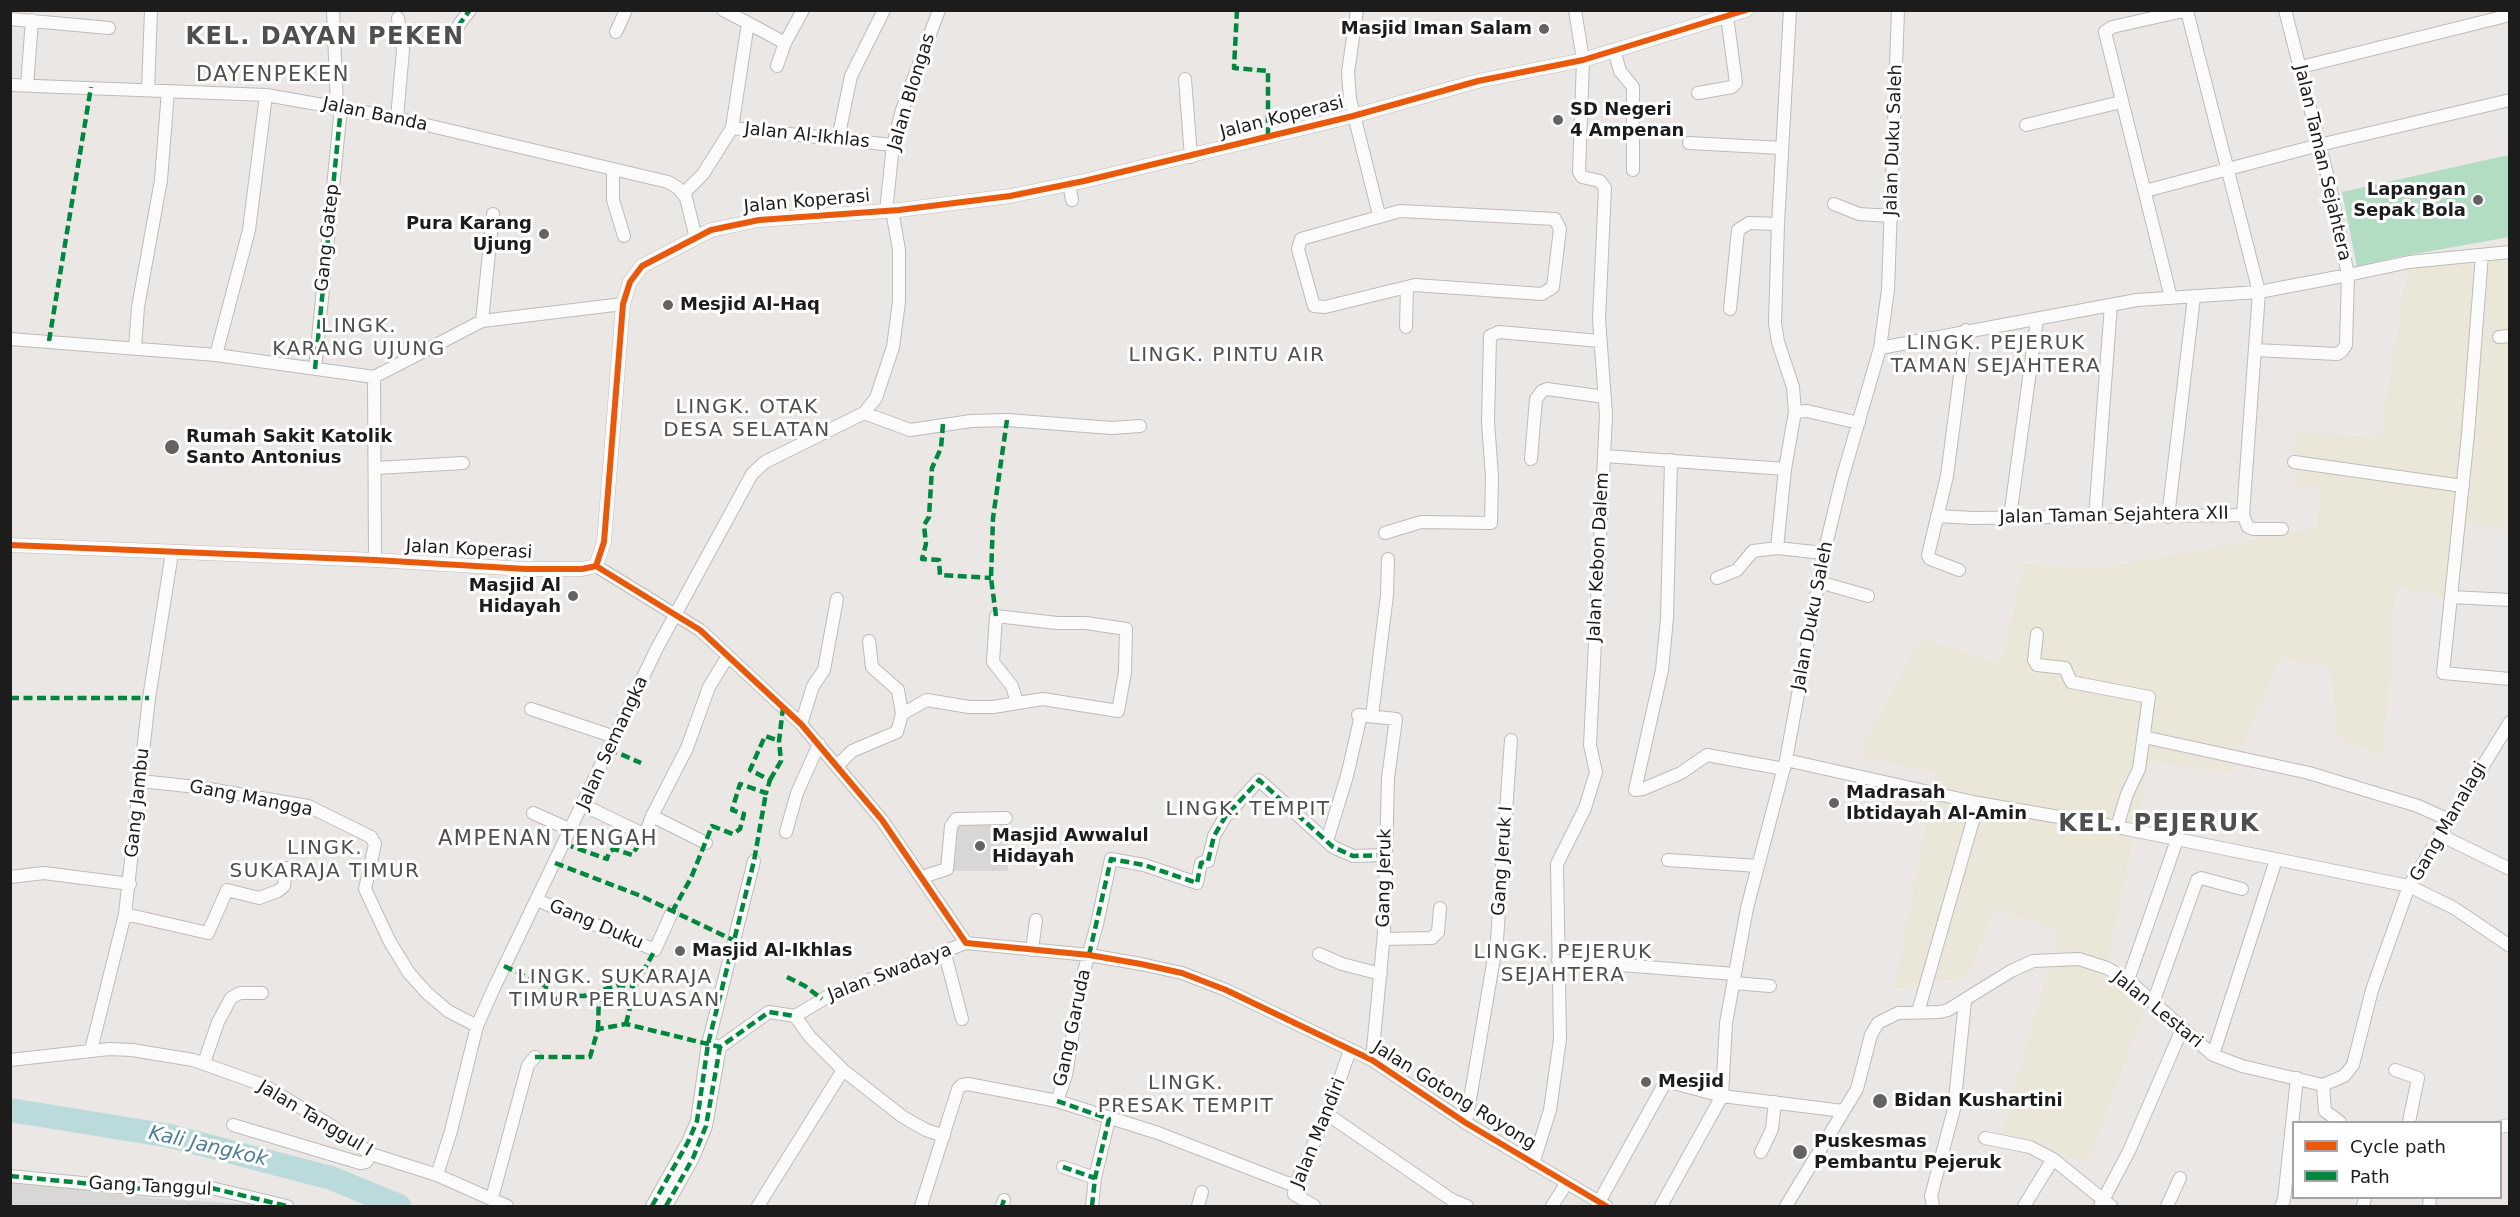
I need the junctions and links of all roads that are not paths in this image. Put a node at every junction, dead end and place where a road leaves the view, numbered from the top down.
1 (151, 10) edge
2 (333, 10) edge
3 (470, 10) edge
4 (626, 10) edge
5 (723, 10) edge
6 (803, 10) edge
7 (884, 10) edge
8 (939, 10) edge
9 (1356, 10) edge
10 (1575, 10) edge
11 (1746, 10) edge
12 (1790, 10) edge
13 (1898, 10) edge
14 (2285, 10) edge
15 (2188, 11) edge
16 (2510, 15) edge
17 (1727, 16) junction
18 (398, 18) dead end
19 (10, 19) edge
20 (32, 21) junction
21 (748, 23) junction
22 (458, 26) dead end
23 (109, 28) dead end
24 (616, 32) dead end
25 (785, 44) junction
26 (1614, 50) junction
27 (1583, 60) junction
28 (777, 66) dead end
29 (2301, 67) junction
30 (1185, 79) dead end
31 (10, 85) edge
32 (27, 86) junction
33 (148, 90) junction
34 (168, 91) junction
35 (1698, 93) dead end
36 (266, 95) junction
37 (2510, 100) edge
38 (2121, 102) junction
39 (339, 107) junction
40 (1353, 116) junction
41 (397, 118) junction
42 (2026, 124) dead end
43 (732, 128) junction
44 (838, 139) junction
45 (1689, 143) dead end
46 (893, 145) junction
47 (2319, 145) junction
48 (1782, 148) junction
49 (1191, 157) junction
50 (2227, 169) junction
51 (613, 170) junction
52 (1632, 170) dead end
53 (1069, 184) junction
54 (2145, 191) junction
55 (683, 194) junction
56 (1072, 200) dead end
57 (1834, 204) dead end
58 (889, 210) junction
59 (493, 214) dead end
60 (1379, 215) junction
61 (1891, 216) junction
62 (1778, 224) junction
63 (624, 236) dead end
64 (696, 238) junction
65 (2510, 252) edge
66 (2482, 255) junction
67 (2348, 275) junction
68 (1407, 287) junction
69 (2259, 292) junction
70 (2171, 297) junction
71 (2194, 297) junction
72 (624, 304) junction
73 (2111, 305) junction
74 (1730, 309) dead end
75 (2037, 320) junction
76 (482, 321) junction
77 (1406, 327) dead end
78 (1966, 330) junction
79 (10, 339) edge
80 (1600, 341) junction
81 (135, 348) junction
82 (1880, 348) junction
83 (2255, 350) junction
84 (216, 355) junction
85 (315, 369) junction
86 (374, 377) junction
87 (1605, 398) junction
88 (1795, 412) junction
89 (864, 413) junction
90 (1859, 423) junction
91 (1140, 426) dead end
92 (1605, 456) junction
93 (1531, 459) dead end
94 (1671, 460) junction
95 (2294, 462) dead end
96 (463, 463) dead end
97 (376, 468) junction
98 (1785, 469) junction
99 (2463, 486) junction
100 (2243, 515) junction
101 (1937, 516) junction
102 (2010, 517) junction
103 (2094, 517) junction
104 (2168, 517) junction
105 (2282, 529) dead end
106 (1385, 533) dead end
107 (10, 545) edge
108 (1778, 548) junction
109 (172, 553) junction
110 (1824, 554) junction
111 (1388, 559) dead end
112 (375, 560) junction
113 (596, 566) junction
114 (1959, 570) dead end
115 (1717, 578) dead end
116 (1819, 582) junction
117 (1868, 596) dead end
118 (2451, 597) junction
119 (837, 599) dead end
120 (2510, 600) edge
121 (676, 614) junction
122 (2037, 634) dead end
123 (869, 641) dead end
124 (728, 656) junction
125 (2510, 680) edge
126 (1017, 702) junction
127 (531, 709) dead end
128 (902, 714) junction
129 (1364, 715) junction
130 (2510, 722) edge
131 (801, 724) junction
132 (615, 737) junction
133 (2144, 737) junction
134 (1511, 740) dead end
135 (819, 744) junction
136 (1785, 764) junction
137 (838, 765) junction
138 (140, 782) junction
139 (1978, 802) junction
140 (583, 805) junction
141 (533, 813) dead end
142 (652, 816) junction
143 (1006, 818) dead end
144 (2449, 820) junction
145 (2117, 826) junction
146 (571, 830) junction
147 (786, 832) dead end
148 (2440, 835) junction
149 (2177, 840) junction
150 (1327, 841) junction
151 (706, 843) dead end
152 (1385, 855) junction
153 (1668, 860) dead end
154 (2276, 860) junction
155 (754, 861) dead end
156 (1758, 866) junction
157 (286, 868) dead end
158 (2510, 869) edge
159 (10, 876) edge
160 (922, 877) junction
161 (130, 885) junction
162 (2409, 886) junction
163 (2242, 889) dead end
164 (537, 900) junction
165 (1440, 908) dead end
166 (672, 912) dead end
167 (125, 914) junction
168 (1036, 920) dead end
169 (1384, 939) junction
170 (966, 943) junction
171 (2510, 946) edge
172 (1032, 950) junction
173 (945, 954) junction
174 (1319, 954) dead end
175 (1089, 955) junction
176 (1558, 960) junction
177 (1381, 974) junction
178 (1734, 979) junction
179 (2128, 980) junction
180 (1770, 986) dead end
181 (262, 993) dead end
182 (1965, 1001) junction
183 (2153, 1003) junction
184 (1918, 1012) junction
185 (795, 1016) junction
186 (962, 1019) dead end
187 (477, 1026) junction
188 (2182, 1029) junction
189 (714, 1046) junction
190 (92, 1050) junction
191 (1350, 1050) junction
192 (2212, 1055) junction
193 (536, 1057) dead end
194 (10, 1060) edge
195 (1372, 1060) junction
196 (204, 1063) junction
197 (843, 1070) junction
198 (2395, 1070) dead end
199 (2297, 1078) junction
200 (2323, 1085) junction
201 (1722, 1096) junction
202 (1056, 1101) junction
203 (1775, 1102) junction
204 (1843, 1111) junction
205 (1327, 1114) junction
206 (1109, 1119) junction
207 (2292, 1121) edge
208 (2339, 1121) edge
209 (2409, 1121) edge
210 (1466, 1123) junction
211 (233, 1125) dead end
212 (2292, 1125) edge
213 (944, 1136) junction
214 (1985, 1137) dead end
215 (1761, 1152) dead end
216 (371, 1154) junction
217 (2053, 1159) junction
218 (1533, 1164) junction
219 (1063, 1167) dead end
220 (437, 1174) junction
221 (10, 1176) edge
222 (1095, 1178) junction
223 (2180, 1178) dead end
224 (1566, 1184) junction
225 (668, 1190) junction
226 (1202, 1192) dead end
227 (1293, 1196) edge
228 (492, 1198) junction
229 (1932, 1201) edge
230 (1603, 1204) edge
231 (2105, 1204) edge
232 (287, 1206) edge
233 (507, 1206) edge
234 (652, 1206) edge
235 (666, 1206) edge
236 (758, 1206) edge
237 (921, 1206) edge
238 (1092, 1206) edge
239 (1198, 1206) edge
240 (1314, 1206) edge
241 (1467, 1206) edge
242 (1552, 1206) edge
243 (1661, 1206) edge
244 (1786, 1206) edge
245 (2024, 1206) edge
246 (2167, 1206) edge
247 (2281, 1206) edge

1 - 33 street
2 - 39 street, Gang Gatep
3 - 22 street
4 - 24 street
5 - 21 street
6 - 25 street
7 - 44 street
8 - 46 street, Jalan Blongas
9 - 40 street
10 - 27 street
11 - 17 street, Jalan Koperasi
12 - 48 street
13 - 61 street, Jalan Duku Saleh
14 - 29 street, Jalan Taman Sejahtera
15 - 38 street
15 - 50 street
16 - 29 street
17 - 26 street, Jalan Koperasi
17 - 35 street
18 - 41 street
19 - 20 street
20 - 23 street
20 - 32 street
21 - 25 street
21 - 43 street
25 - 28 street
26 - 27 street, Jalan Koperasi
26 - 52 street
27 - 40 street, Jalan Koperasi
27 - 80 street, Jalan Kebon Dalem
29 - 47 street, Jalan Taman Sejahtera
30 - 49 street
31 - 32 street, Jalan Banda
32 - 33 street, Jalan Banda
33 - 34 street, Jalan Banda
34 - 36 street, Jalan Banda
34 - 81 street
36 - 39 street, Jalan Banda
36 - 84 street
37 - 47 street
38 - 42 street
38 - 54 street
39 - 41 street, Jalan Banda
39 - 85 street, Gang Gatep
40 - 49 street, Jalan Koperasi
40 - 60 street
41 - 51 street, Jalan Banda
43 - 44 street, Jalan Al-Ikhlas
43 - 55 street, Jalan Al-Ikhlas
44 - 46 street, Jalan Al-Ikhlas
45 - 48 street
46 - 58 street, Jalan Blongas
47 - 50 street
47 - 67 street, Jalan Taman Sejahtera
48 - 62 street
49 - 53 street, Jalan Koperasi
50 - 54 street
50 - 69 street
51 - 55 street, Jalan Banda
51 - 63 street
53 - 56 street
53 - 58 street, Jalan Koperasi
54 - 70 street
55 - 64 street
57 - 61 street
58 - 64 street, Jalan Koperasi
58 - 89 street, Jalan Blongas
59 - 76 street
60 - 68 street
60 - 68 street
61 - 82 street, Jalan Duku Saleh
62 - 74 street
62 - 88 street
64 - 72 street, Jalan Koperasi
65 - 66 street
66 - 67 street
66 - 99 street
67 - 69 street, Jalan Taman Sejahtera
67 - 83 street
68 - 77 street
69 - 71 street, Jalan Taman Sejahtera
69 - 83 street
70 - 71 street, Jalan Taman Sejahtera
70 - 73 street, Jalan Taman Sejahtera
71 - 104 street
72 - 76 street
72 - 113 street, Jalan Koperasi
73 - 75 street, Jalan Taman Sejahtera
73 - 103 street
75 - 78 street, Jalan Taman Sejahtera
75 - 102 street
76 - 86 street
78 - 82 street, Jalan Taman Sejahtera
78 - 101 street
79 - 81 street
80 - 87 street, Jalan Kebon Dalem
80 - 106 street
81 - 84 street
82 - 90 street, Jalan Duku Saleh
83 - 100 street
84 - 85 street
85 - 86 street
86 - 97 street
87 - 92 street, Jalan Kebon Dalem
87 - 93 street
88 - 90 street
88 - 98 street
89 - 91 street
89 - 121 street, Jalan Semangka
90 - 110 street, Jalan Duku Saleh
92 - 94 street
92 - 176 street, Jalan Kebon Dalem
94 - 98 street
94 - 136 street
95 - 99 street
96 - 97 street
97 - 112 street
98 - 108 street
99 - 118 street
100 - 104 street, Jalan Taman Sejahtera XII
100 - 105 street, Jalan Taman Sejahtera XII
101 - 102 street, Jalan Taman Sejahtera XII
101 - 114 street
102 - 103 street, Jalan Taman Sejahtera XII
103 - 104 street, Jalan Taman Sejahtera XII
107 - 109 street, Jalan Koperasi
108 - 110 street
108 - 115 street
109 - 112 street, Jalan Koperasi
109 - 138 street, Gang Jambu
110 - 116 street, Jalan Duku Saleh
111 - 129 street
112 - 113 street, Jalan Koperasi
113 - 121 street
116 - 117 street
116 - 136 street, Jalan Duku Saleh
118 - 120 street
118 - 125 street
119 - 131 street
121 - 124 street
121 - 132 street, Jalan Semangka
122 - 133 street
123 - 128 street
124 - 131 street
124 - 142 street
126 - 126 street
126 - 128 street
127 - 132 street
128 - 137 street
129 - 150 street
129 - 152 street, Gang Jeruk
130 - 144 street, Gang Manalagi
131 - 135 street
132 - 140 street, Jalan Semangka
133 - 144 street
133 - 145 street
134 - 210 street, Gang Jeruk I
135 - 137 street
135 - 147 street
136 - 139 street
136 - 156 street, Jalan Duku Saleh
137 - 160 street
138 - 161 street, Gang Jambu
138 - 187 street, Gang Mangga
139 - 145 street
139 - 184 street
140 - 142 street
140 - 146 street, Jalan Semangka
141 - 146 street
142 - 151 street
143 - 160 street
144 - 148 street, Gang Manalagi
145 - 149 street
146 - 164 street, Jalan Semangka
148 - 158 street
148 - 162 street, Gang Manalagi
149 - 154 street
149 - 179 street
150 - 152 street
150 - 175 street, Gang Garuda
152 - 169 street, Gang Jeruk
153 - 156 street
154 - 162 street
154 - 192 street
155 - 189 street
156 - 178 street, Jalan Duku Saleh
157 - 167 street
159 - 161 street
160 - 170 street
161 - 167 street, Gang Jambu
162 - 171 street, Gang Manalagi
162 - 200 street
163 - 183 street
164 - 166 street, Gang Duku
164 - 187 street, Jalan Semangka
165 - 169 street
167 - 190 street, Gang Jambu
168 - 172 street
169 - 177 street, Gang Jeruk
170 - 172 street, Jalan Gotong Royong
170 - 173 street, Jalan Swadaya
172 - 175 street, Jalan Gotong Royong
173 - 185 street, Jalan Swadaya
173 - 186 street
174 - 177 street
175 - 191 street, Jalan Gotong Royong
175 - 202 street, Gang Garuda
176 - 178 street
176 - 218 street
177 - 195 street, Gang Jeruk
178 - 180 street
178 - 201 street, Jalan Duku Saleh
179 - 182 street, Jalan Lestari
179 - 183 street, Jalan Lestari
181 - 196 street
182 - 184 street, Jalan Lestari
182 - 229 street
183 - 188 street, Jalan Lestari
184 - 204 street, Jalan Lestari
185 - 189 street
185 - 197 street
187 - 220 street, Jalan Semangka
188 - 192 street, Jalan Lestari
188 - 231 street
189 - 225 street
190 - 194 street, Jalan Tanggul I
190 - 196 street, Jalan Tanggul I
191 - 195 street, Jalan Gotong Royong
191 - 205 street, Jalan Mandiri
192 - 199 street, Jalan Lestari
193 - 228 street
195 - 210 street, Jalan Gotong Royong
196 - 216 street, Jalan Tanggul I
197 - 213 street
197 - 236 street
198 - 209 street
199 - 200 street, Jalan Lestari
199 - 207 street
200 - 208 street
201 - 203 street
201 - 230 street
201 - 243 street, Jalan Duku Saleh
202 - 206 street, Gang Garuda
202 - 213 street, Gang Garuda
203 - 204 street
203 - 215 street
204 - 244 street, Jalan Lestari
205 - 227 street, Jalan Mandiri
205 - 241 street
206 - 222 street
206 - 227 street, Gang Garuda
210 - 218 street, Jalan Gotong Royong
211 - 216 street
212 - 247 street
213 - 237 street
214 - 217 street
216 - 220 street, Jalan Tanggul I
217 - 231 street
217 - 245 street
218 - 224 street, Jalan Gotong Royong
219 - 222 street
220 - 228 street, Jalan Tanggul I
221 - 232 street, Gang Tanggul
222 - 238 street
223 - 246 street
224 - 230 street, Jalan Gotong Royong
224 - 242 street
225 - 234 street
225 - 235 street
226 - 239 street
227 - 240 street, Jalan Mandiri
228 - 233 street, Jalan Tanggul I

